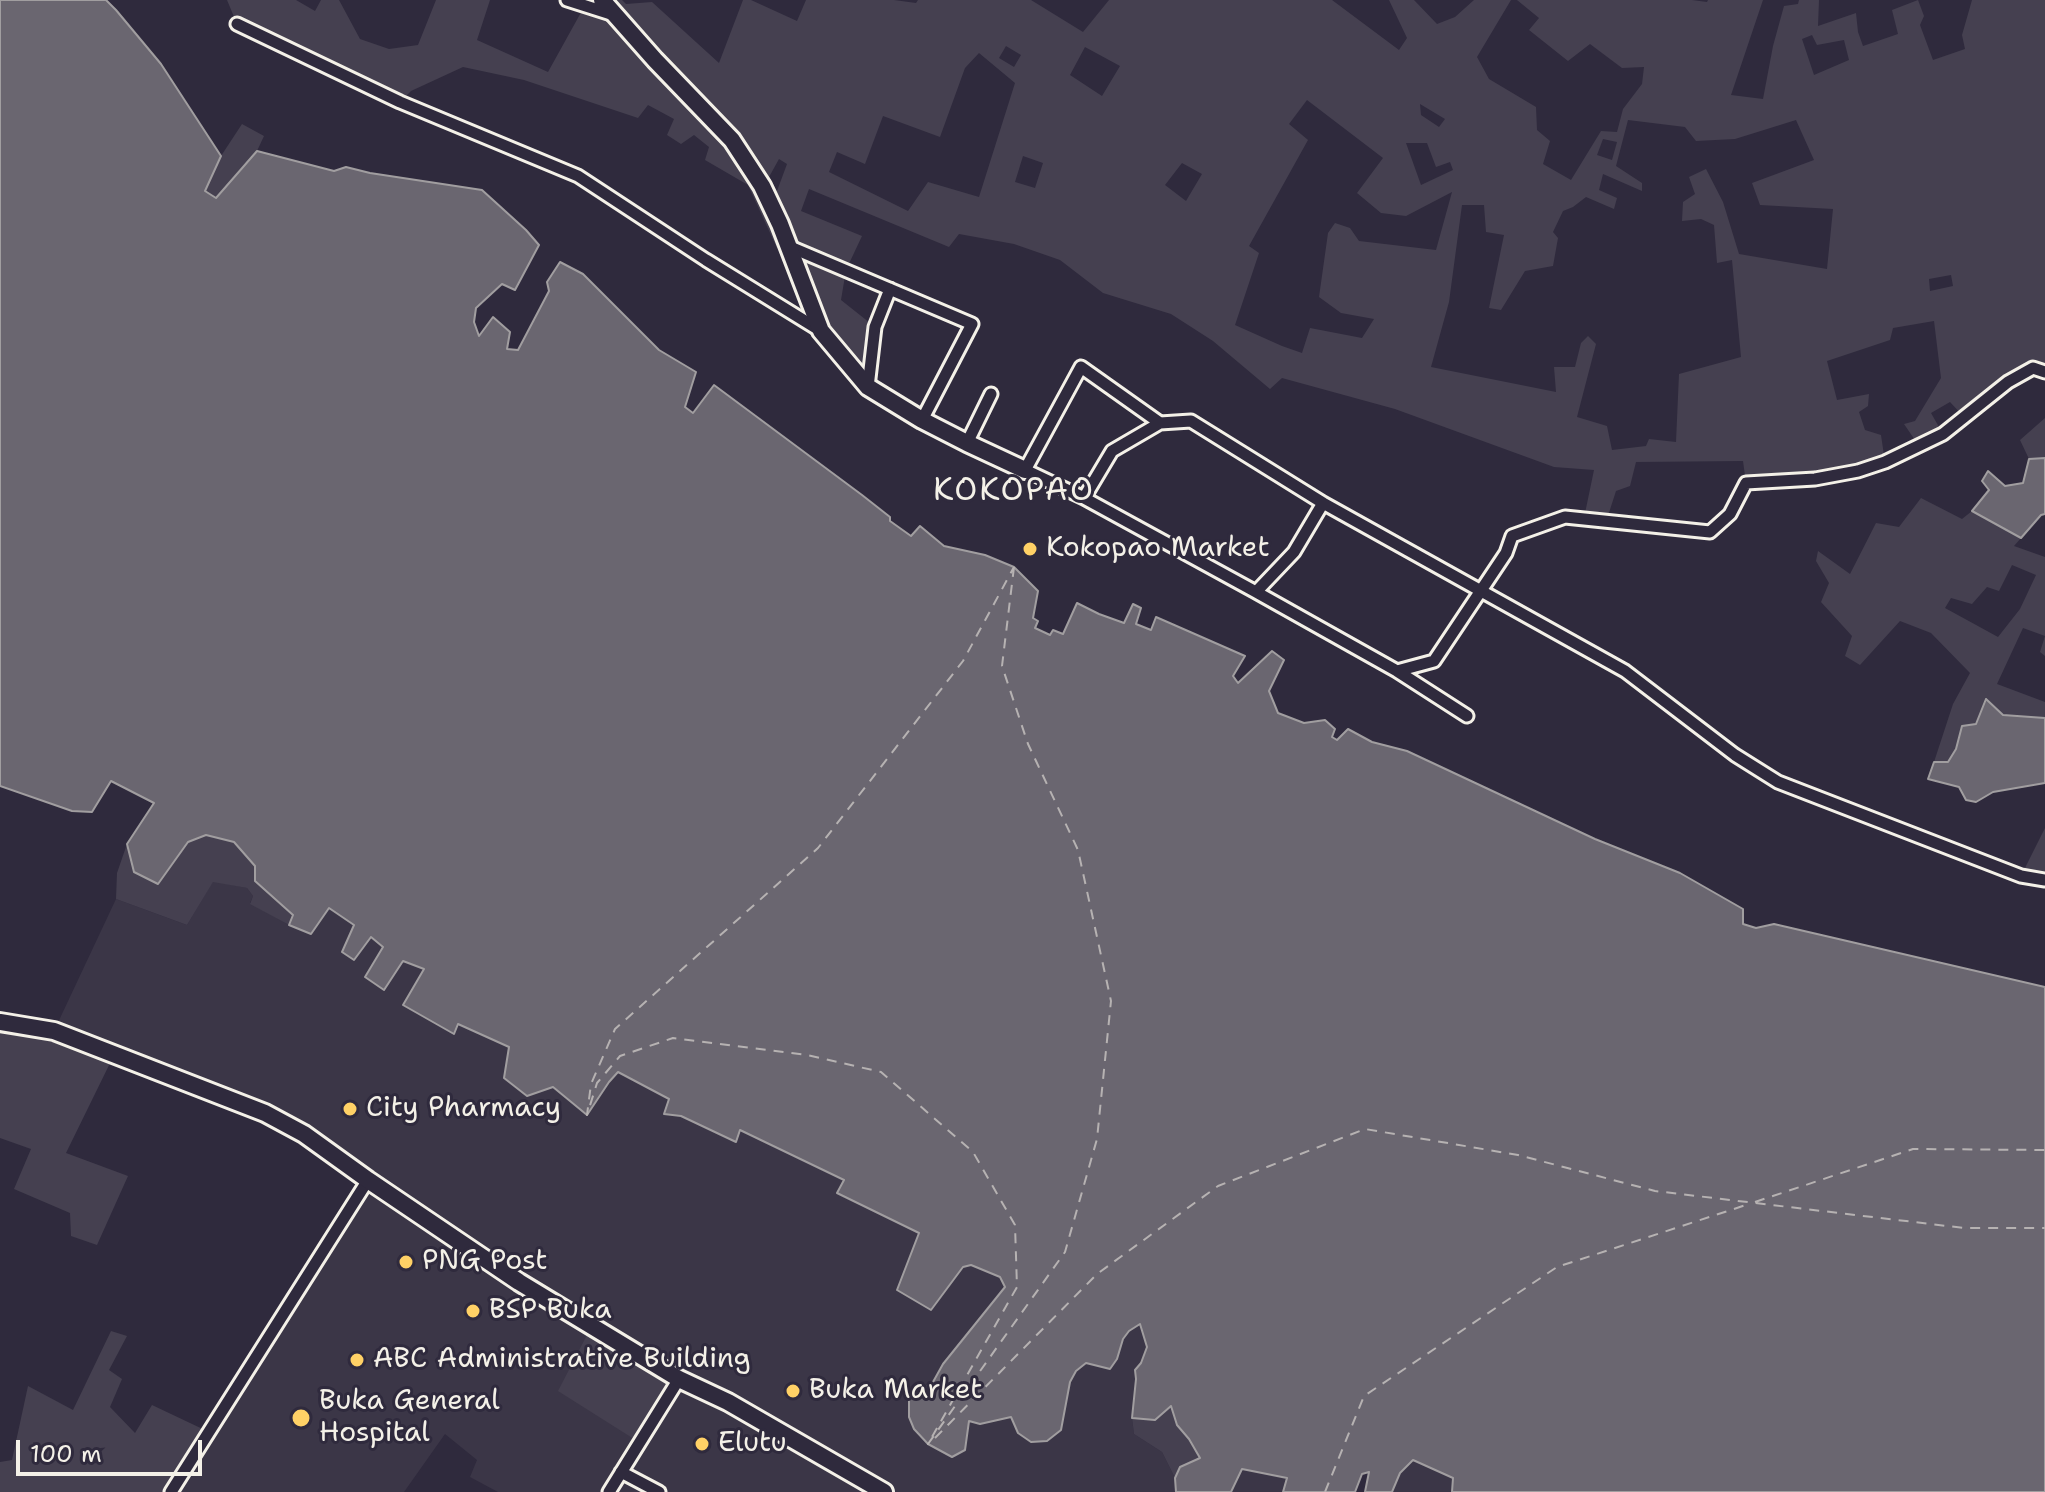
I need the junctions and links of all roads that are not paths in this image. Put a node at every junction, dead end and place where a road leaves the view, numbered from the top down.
1 (567, 0) edge
2 (602, 0) edge
3 (614, 15) junction
4 (237, 24) dead end
5 (788, 246) junction
6 (890, 289) junction
7 (821, 331) junction
8 (2045, 372) edge
9 (868, 387) junction
10 (991, 394) dead end
11 (922, 420) junction
12 (1160, 423) junction
13 (967, 443) junction
14 (1025, 470) junction
15 (1084, 498) junction
16 (1323, 503) junction
17 (1482, 590) junction
18 (1256, 592) junction
19 (1397, 671) junction
20 (1467, 716) dead end
21 (2045, 880) edge
22 (0, 1022) edge
23 (368, 1180) junction
24 (679, 1379) junction
25 (621, 1472) junction
26 (171, 1492) edge
27 (609, 1492) edge
28 (659, 1492) edge
29 (884, 1492) edge

1 - 3 street
2 - 3 main road
3 - 5 main road
4 - 7 street
5 - 6 street
5 - 7 main road
6 - 9 street
6 - 11 street
7 - 9 main road
8 - 17 street
9 - 11 main road
10 - 13 street
11 - 13 main road
12 - 14 street
12 - 15 street
12 - 16 street
13 - 14 main road
14 - 15 street
15 - 18 street
16 - 17 street
16 - 18 street
17 - 19 street
17 - 21 street
18 - 19 street
19 - 20 street
22 - 23 main road
23 - 24 main road
23 - 26 street
24 - 25 street
24 - 29 main road
25 - 27 street
25 - 28 street

